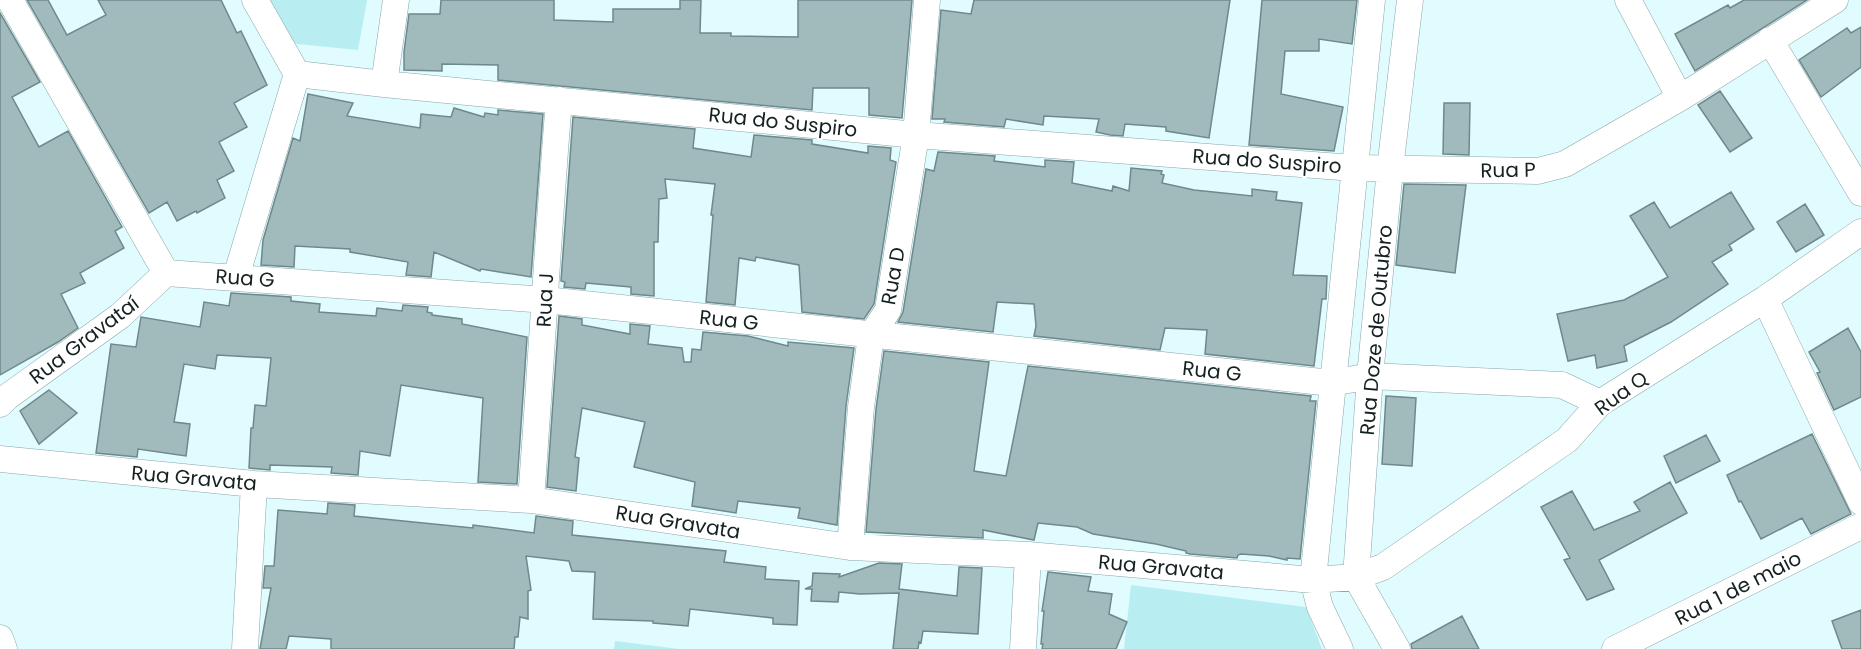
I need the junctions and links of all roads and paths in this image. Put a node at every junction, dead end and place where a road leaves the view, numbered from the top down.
1 (10, 0) edge
2 (255, 0) edge
3 (396, 0) edge
4 (927, 0) edge
5 (1372, 0) edge
6 (1410, 0) edge
7 (1628, 0) edge
8 (1835, 0) edge
9 (1770, 40) junction
10 (297, 74) junction
11 (384, 84) junction
12 (1680, 98) junction
13 (559, 100) junction
14 (915, 135) junction
15 (1354, 168) junction
16 (1390, 169) junction
17 (1861, 193) edge
18 (1861, 232) edge
19 (166, 273) junction
20 (236, 277) junction
21 (1765, 299) junction
22 (546, 300) junction
23 (871, 336) junction
24 (1371, 376) junction
25 (1332, 384) junction
26 (2, 396) edge
27 (1600, 403) junction
28 (0, 459) edge
29 (254, 484) junction
30 (531, 500) junction
31 (1861, 502) edge
32 (1861, 526) edge
33 (850, 547) junction
34 (1028, 555) junction
35 (1356, 577) junction
36 (1313, 580) junction
37 (0, 638) edge
38 (4, 649) edge
39 (245, 649) edge
40 (1023, 649) edge
41 (1340, 649) edge
42 (1397, 649) edge
43 (1615, 649) edge

1 - 19 street
2 - 10 street
3 - 11 street
4 - 14 street, Rua D
5 - 15 street, Rua Doze de Outubro
6 - 16 street, Rua Doze de Outubro
7 - 12 street
8 - 9 street, Rua P
9 - 12 street, Rua P
9 - 17 street
10 - 11 street, Rua do Suspiro
10 - 20 street
11 - 13 street, Rua do Suspiro
12 - 16 street, Rua P
13 - 14 street, Rua do Suspiro
13 - 22 street, Rua J
14 - 15 street, Rua do Suspiro
14 - 23 street, Rua D
15 - 16 street, Rua P
15 - 25 street, Rua Doze de Outubro
16 - 24 street, Rua Doze de Outubro
18 - 21 street, Rua Q
19 - 20 street, Rua G
19 - 26 street, Rua Gravataí
20 - 22 street, Rua G
21 - 27 street, Rua Q
21 - 31 street
22 - 23 street, Rua G
22 - 30 street, Rua J
23 - 25 street, Rua G
23 - 33 street, Rua D
24 - 25 street, Rua G
24 - 27 street, Rua G
24 - 35 street, Rua Doze de Outubro
25 - 36 street, Rua Doze de Outubro
27 - 35 street, Rua Q
28 - 29 street, Rua Gravata
29 - 30 street, Rua Gravata
29 - 39 street
30 - 33 street, Rua Gravata
32 - 43 street, Rua 1 de maio
33 - 34 street, Rua Gravata
34 - 36 street, Rua Gravata
34 - 40 street
35 - 36 street, Rua Gravata
35 - 42 street
36 - 41 street, Rua Doze de Outubro
37 - 38 street

